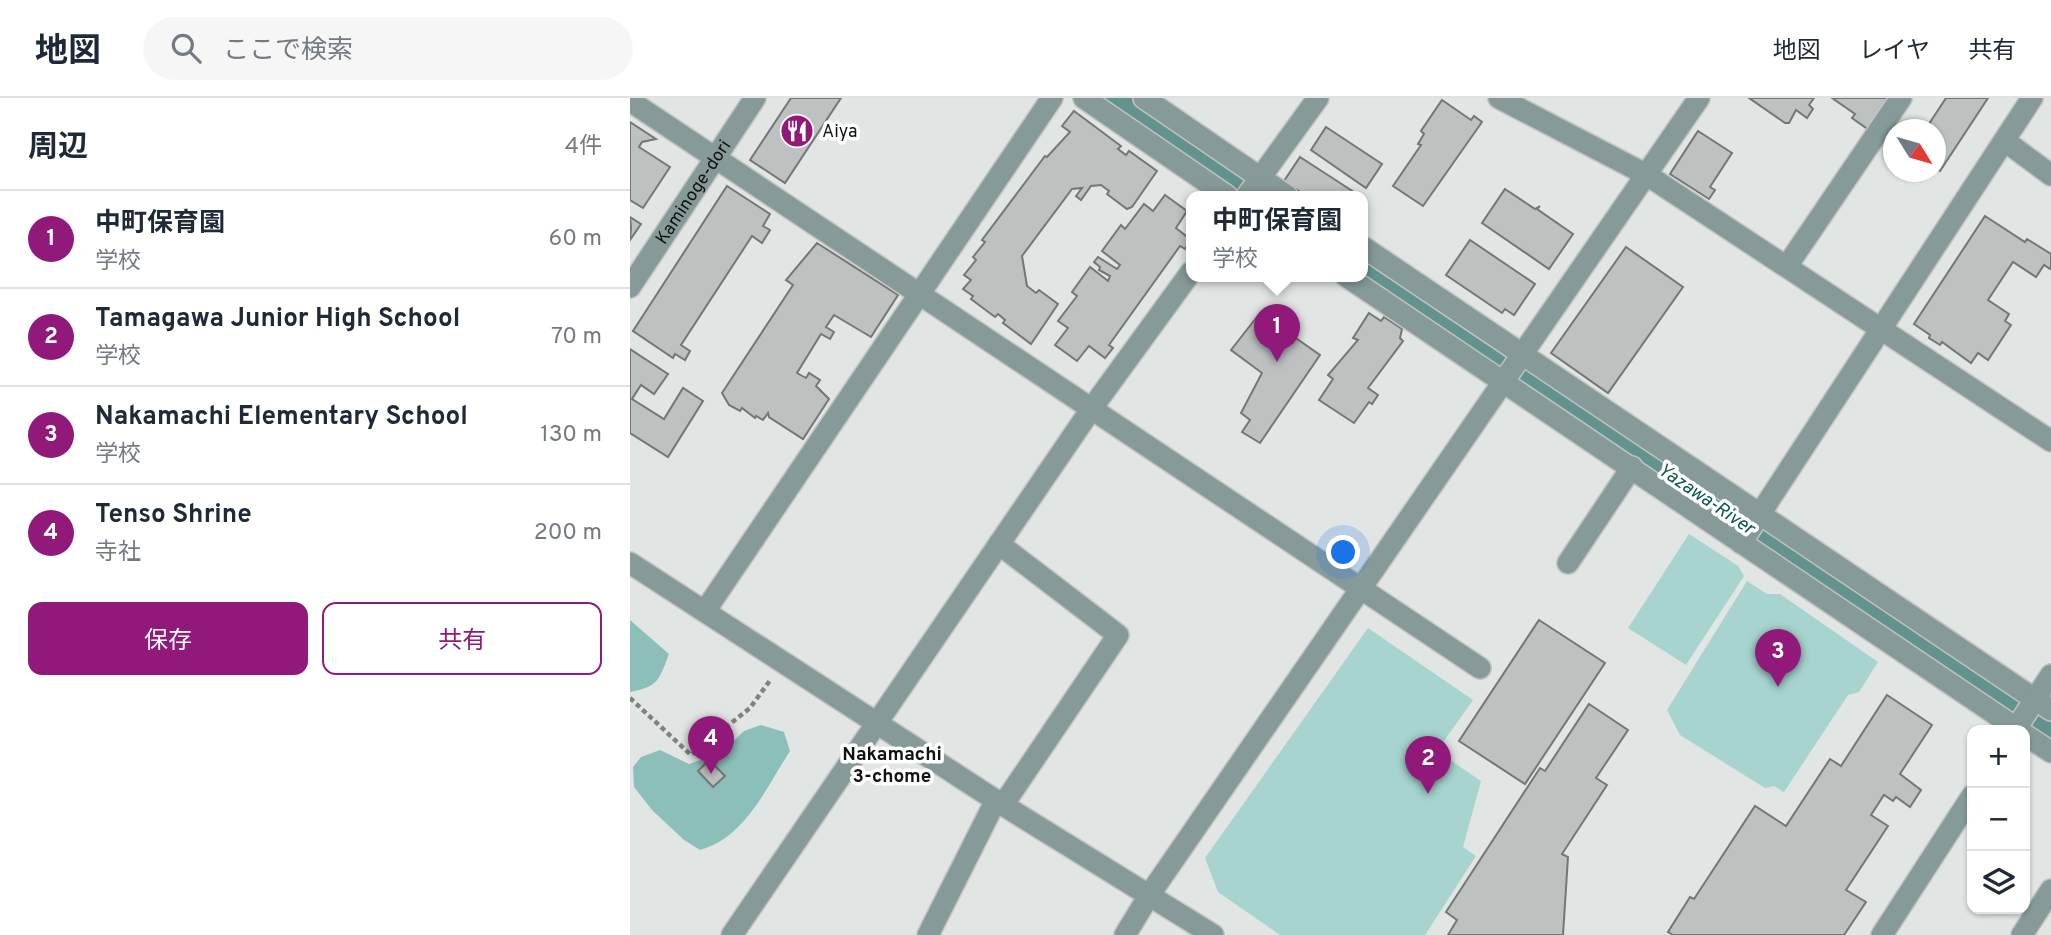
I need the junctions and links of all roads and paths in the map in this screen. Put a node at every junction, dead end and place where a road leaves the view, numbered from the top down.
1 (755, 98) edge
2 (1052, 98) edge
3 (1084, 98) edge
4 (1144, 98) edge
5 (1318, 98) edge
6 (1499, 98) edge
7 (1699, 98) edge
8 (1901, 98) edge
9 (2032, 98) edge
10 (630, 102) edge
11 (2005, 141) junction
12 (715, 158) junction
13 (1647, 175) junction
14 (2051, 175) edge
15 (1261, 178) junction
16 (1220, 191) edge
17 (1251, 191) edge
18 (1280, 191) edge
19 (1368, 250) edge
20 (1787, 266) junction
21 (1186, 279) edge
22 (1355, 282) edge
23 (630, 287) edge
24 (919, 296) junction
25 (1881, 328) junction
26 (1522, 356) junction
27 (1504, 384) junction
28 (1092, 408) junction
29 (2051, 441) edge
30 (1632, 467) junction
31 (1751, 528) junction
32 (999, 544) junction
33 (630, 563) edge
34 (1568, 563) dead end
35 (1360, 588) junction
36 (705, 611) junction
37 (1480, 668) dead end
38 (778, 669) dead end
39 (2051, 675) edge
40 (630, 698) edge
41 (2043, 705) edge
42 (878, 725) junction
43 (2011, 725) edge
44 (2025, 725) edge
45 (2030, 738) edge
46 (2051, 752) edge
47 (999, 803) junction
48 (1967, 804) edge
49 (2051, 890) edge
50 (1150, 894) junction
51 (732, 935) edge
52 (928, 935) edge
53 (1125, 935) edge
54 (1213, 935) edge
55 (1882, 935) edge
56 (2022, 935) edge

1 - 12 street, Kaminoge-dori
2 - 24 street
3 - 16 street
4 - 15 street
5 - 15 street
6 - 13 street
7 - 13 street
8 - 20 street
9 - 11 street
10 - 12 street
11 - 14 street
11 - 25 street
12 - 23 street, Kaminoge-dori
12 - 24 street
13 - 20 street
13 - 26 street
15 - 17 street
15 - 18 street
19 - 26 street
20 - 25 street
21 - 28 street
22 - 27 street
24 - 28 street
24 - 36 street
25 - 29 street
25 - 31 street
26 - 27 street
26 - 31 street
27 - 30 street
27 - 35 street
28 - 32 street
28 - 35 street
30 - 31 street
30 - 34 street
31 - 41 street
31 - 43 street
32 - 42 street
32 - 47 street
33 - 36 street
35 - 37 street
35 - 50 street
36 - 42 street
38 - 40 path
39 - 41 street
41 - 44 street
42 - 47 street
42 - 51 street
45 - 46 street
47 - 50 street
47 - 52 street
48 - 55 street
49 - 56 street
50 - 53 street
50 - 54 street

